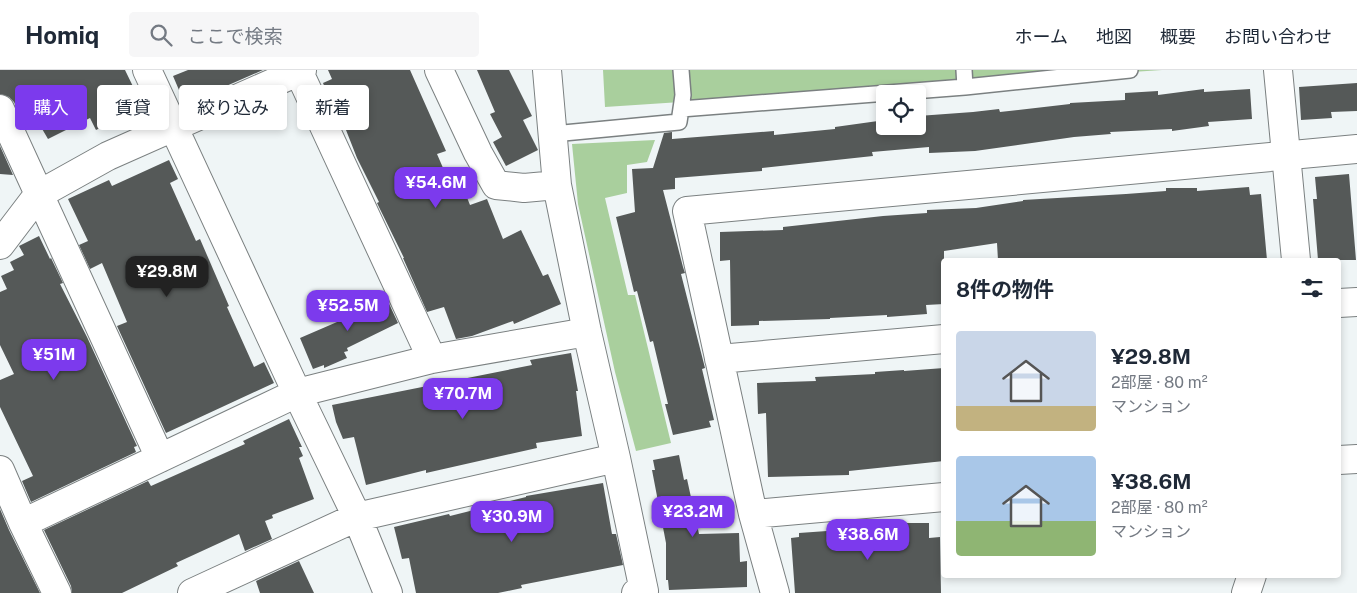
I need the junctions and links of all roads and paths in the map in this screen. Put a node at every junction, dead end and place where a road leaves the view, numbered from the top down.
1 (147, 70) edge
2 (299, 70) edge
3 (439, 70) edge
4 (547, 70) edge
5 (681, 70) edge
6 (964, 70) edge
7 (1130, 70) edge
8 (1278, 70) edge
9 (965, 87) junction
10 (0, 109) edge
11 (681, 109) junction
12 (172, 127) junction
13 (553, 134) junction
14 (1357, 148) edge
15 (1286, 155) junction
16 (557, 185) junction
17 (38, 195) junction
18 (0, 245) edge
19 (1296, 258) edge
20 (1357, 302) edge
21 (1341, 303) edge
22 (587, 332) junction
23 (941, 338) edge
24 (719, 358) junction
25 (432, 359) junction
26 (297, 393) junction
27 (160, 458) junction
28 (616, 458) junction
29 (1357, 459) edge
30 (1341, 460) edge
31 (0, 470) edge
32 (941, 497) edge
33 (753, 514) junction
34 (357, 517) junction
35 (23, 523) junction
36 (631, 524) junction
37 (1251, 578) edge
38 (57, 593) edge
39 (192, 593) edge
40 (388, 593) edge
41 (636, 593) edge
42 (775, 593) edge
43 (1246, 593) edge

1 - 12 street
2 - 12 street
2 - 25 street
3 - 16 street
4 - 13 street
5 - 11 lane
6 - 9 lane
7 - 9 lane
8 - 15 street
9 - 11 lane
10 - 17 street
11 - 13 lane
12 - 17 street
12 - 26 street
13 - 16 street
14 - 15 street
15 - 19 street
15 - 24 street
16 - 22 street
17 - 18 street
17 - 27 street
20 - 21 street
22 - 25 street
22 - 28 street
23 - 24 street
24 - 33 street
25 - 26 street
26 - 27 street
26 - 34 street
27 - 35 street
28 - 34 street
28 - 36 street
29 - 30 street
31 - 35 street
32 - 33 street
33 - 36 path
33 - 42 street
34 - 39 street
34 - 40 street
35 - 38 street
36 - 41 street
37 - 43 street

